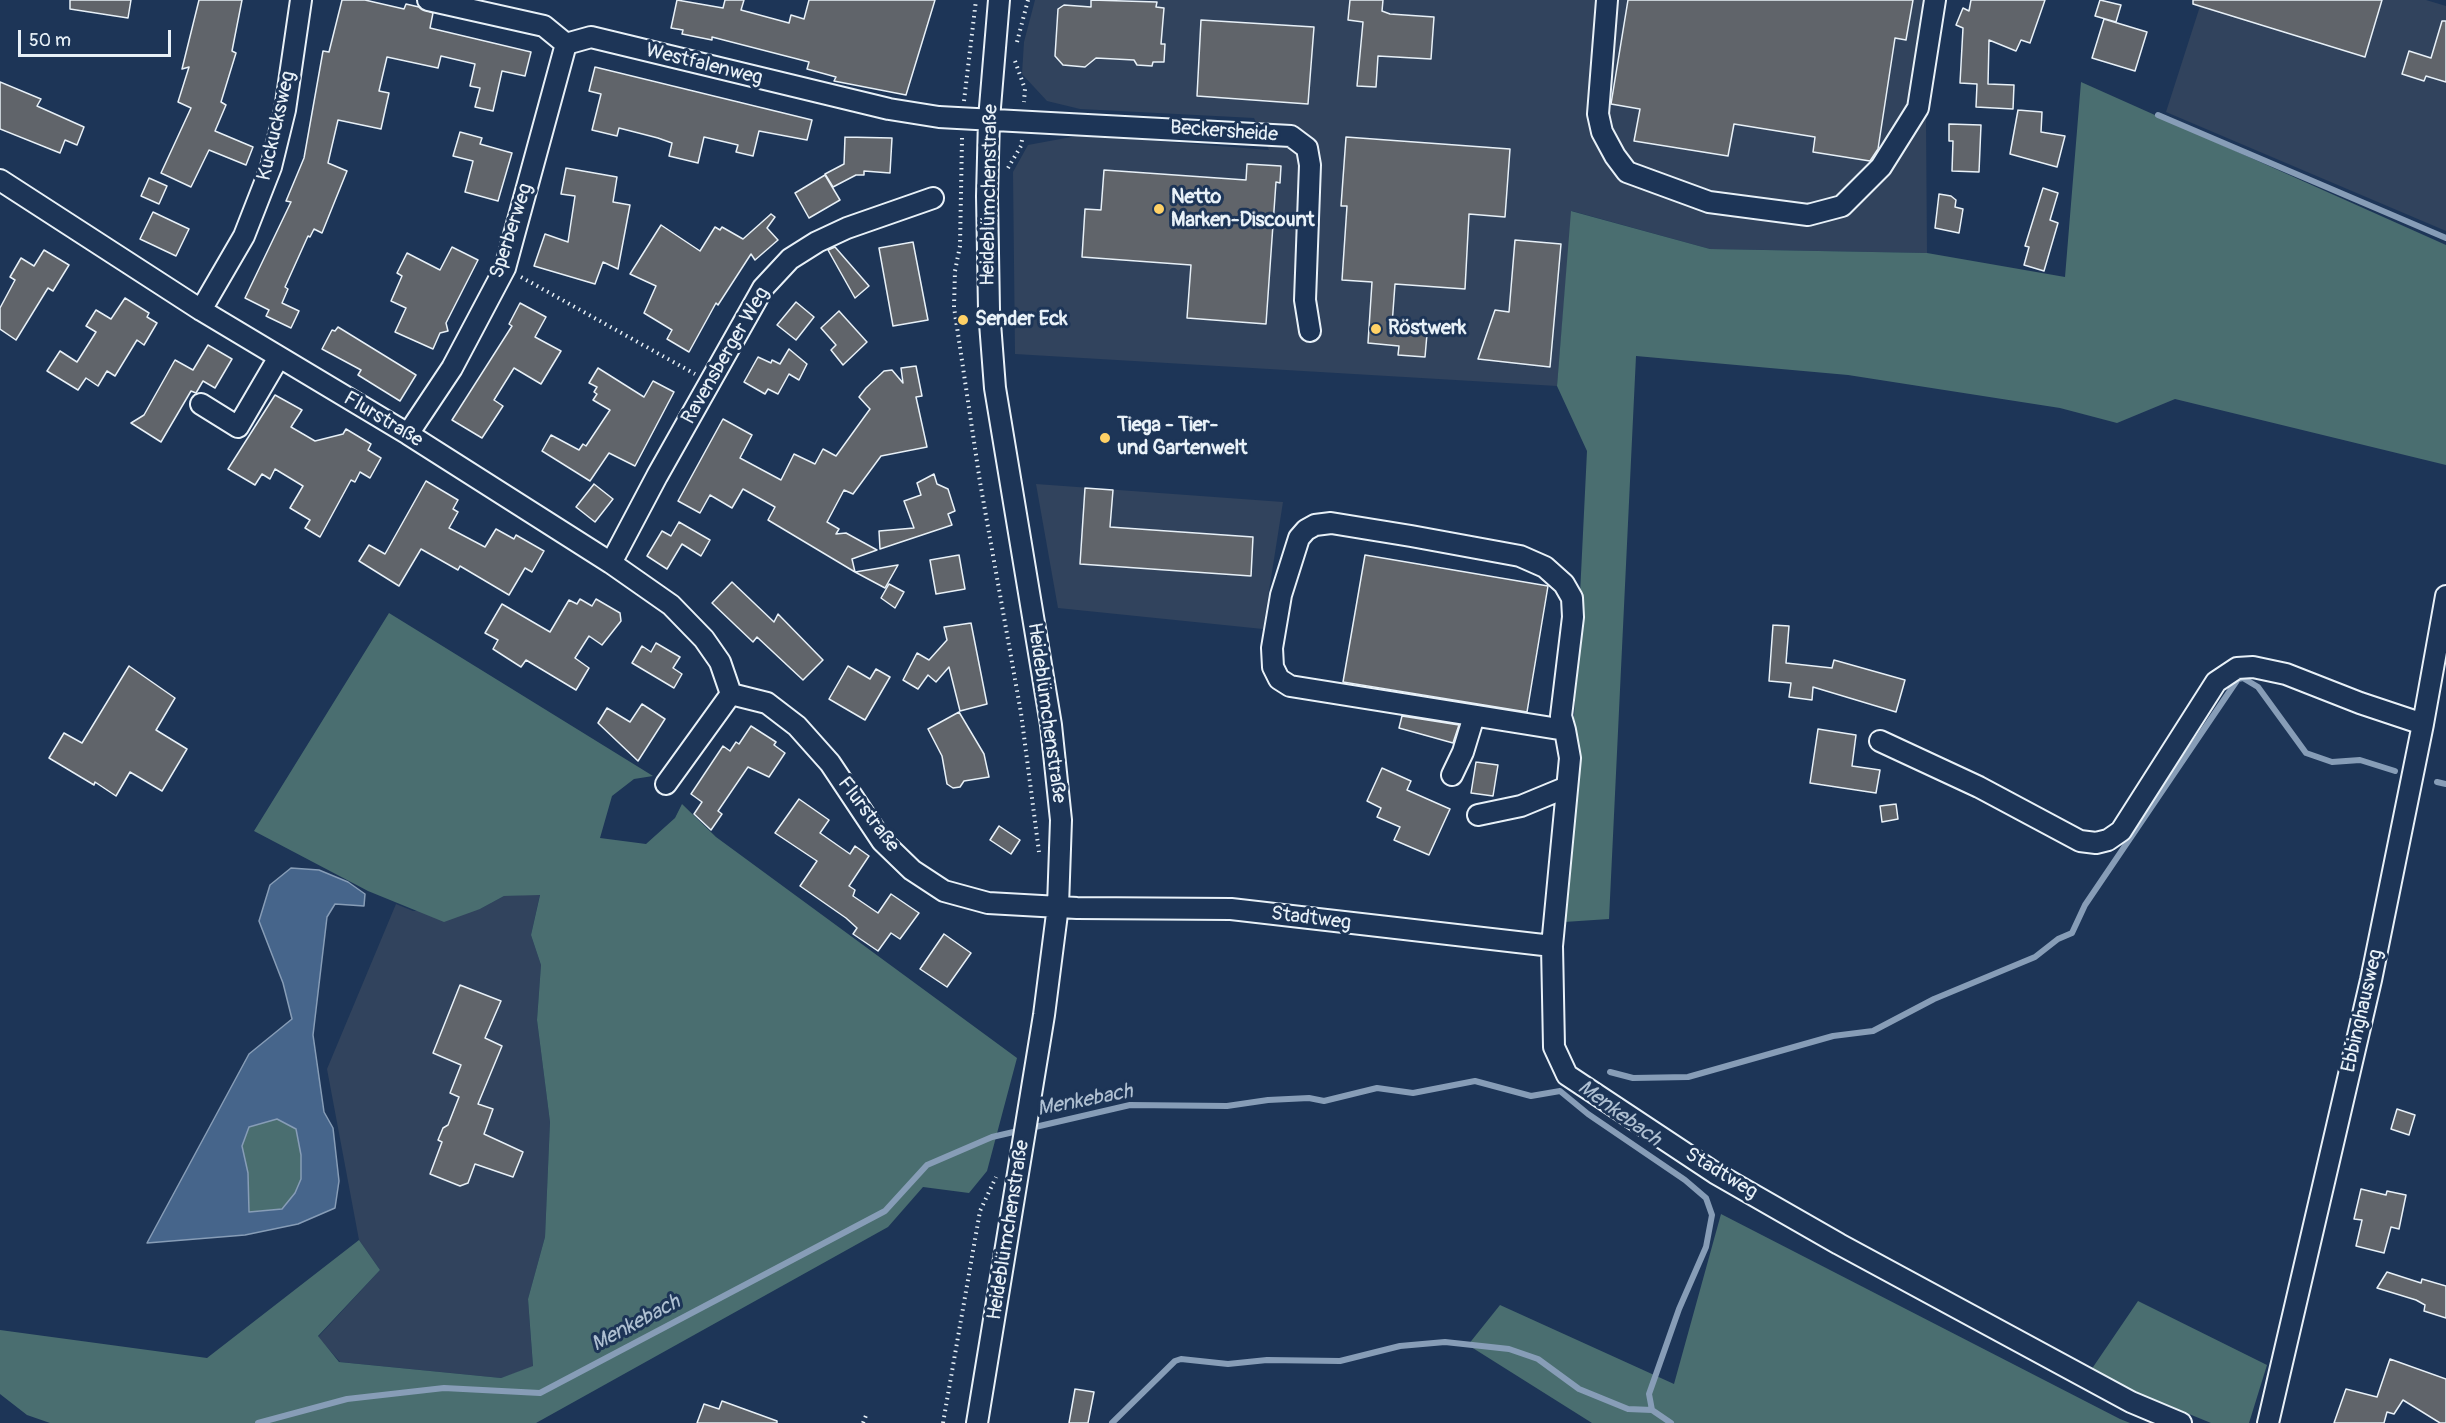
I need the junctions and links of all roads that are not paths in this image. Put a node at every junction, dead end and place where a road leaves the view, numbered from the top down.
1 (301, 0) edge
2 (428, 0) edge
3 (999, 0) edge
4 (1607, 0) edge
5 (1935, 0) edge
6 (566, 44) junction
7 (989, 119) junction
8 (0, 180) edge
9 (933, 198) dead end
10 (201, 310) junction
11 (1310, 331) dead end
12 (279, 357) junction
13 (201, 404) dead end
14 (408, 434) junction
15 (611, 563) junction
16 (2446, 596) edge
17 (731, 694) junction
18 (1474, 716) junction
19 (2423, 724) junction
20 (1565, 730) junction
21 (1880, 741) dead end
22 (1452, 775) dead end
23 (666, 784) dead end
24 (1567, 788) junction
25 (1478, 815) dead end
26 (1058, 906) junction
27 (1552, 946) junction
28 (977, 1423) edge
29 (2181, 1423) edge
30 (2268, 1423) edge

1 - 10 street, Kuckucksweg
2 - 6 street
3 - 7 street, Heideblümchenstraße
4 - 5 street
6 - 7 street, Westfalenweg
6 - 14 street, Sperberweg
7 - 11 street, Beckersheide
7 - 26 street, Heideblümchenstraße
8 - 10 street, Flurstraße
9 - 15 street, Ravensberger Weg
10 - 12 street, Flurstraße
12 - 13 street
12 - 14 street, Flurstraße
14 - 15 street, Flurstraße
15 - 17 street, Flurstraße
16 - 19 street, Ebbinghausweg
17 - 23 street
17 - 26 street, Flurstraße
18 - 20 street
18 - 20 street
18 - 22 street
19 - 21 street
19 - 30 street, Ebbinghausweg
20 - 24 street
24 - 25 street
24 - 27 street
26 - 27 street, Stadtweg
26 - 28 street, Heideblümchenstraße
27 - 29 street, Stadtweg

